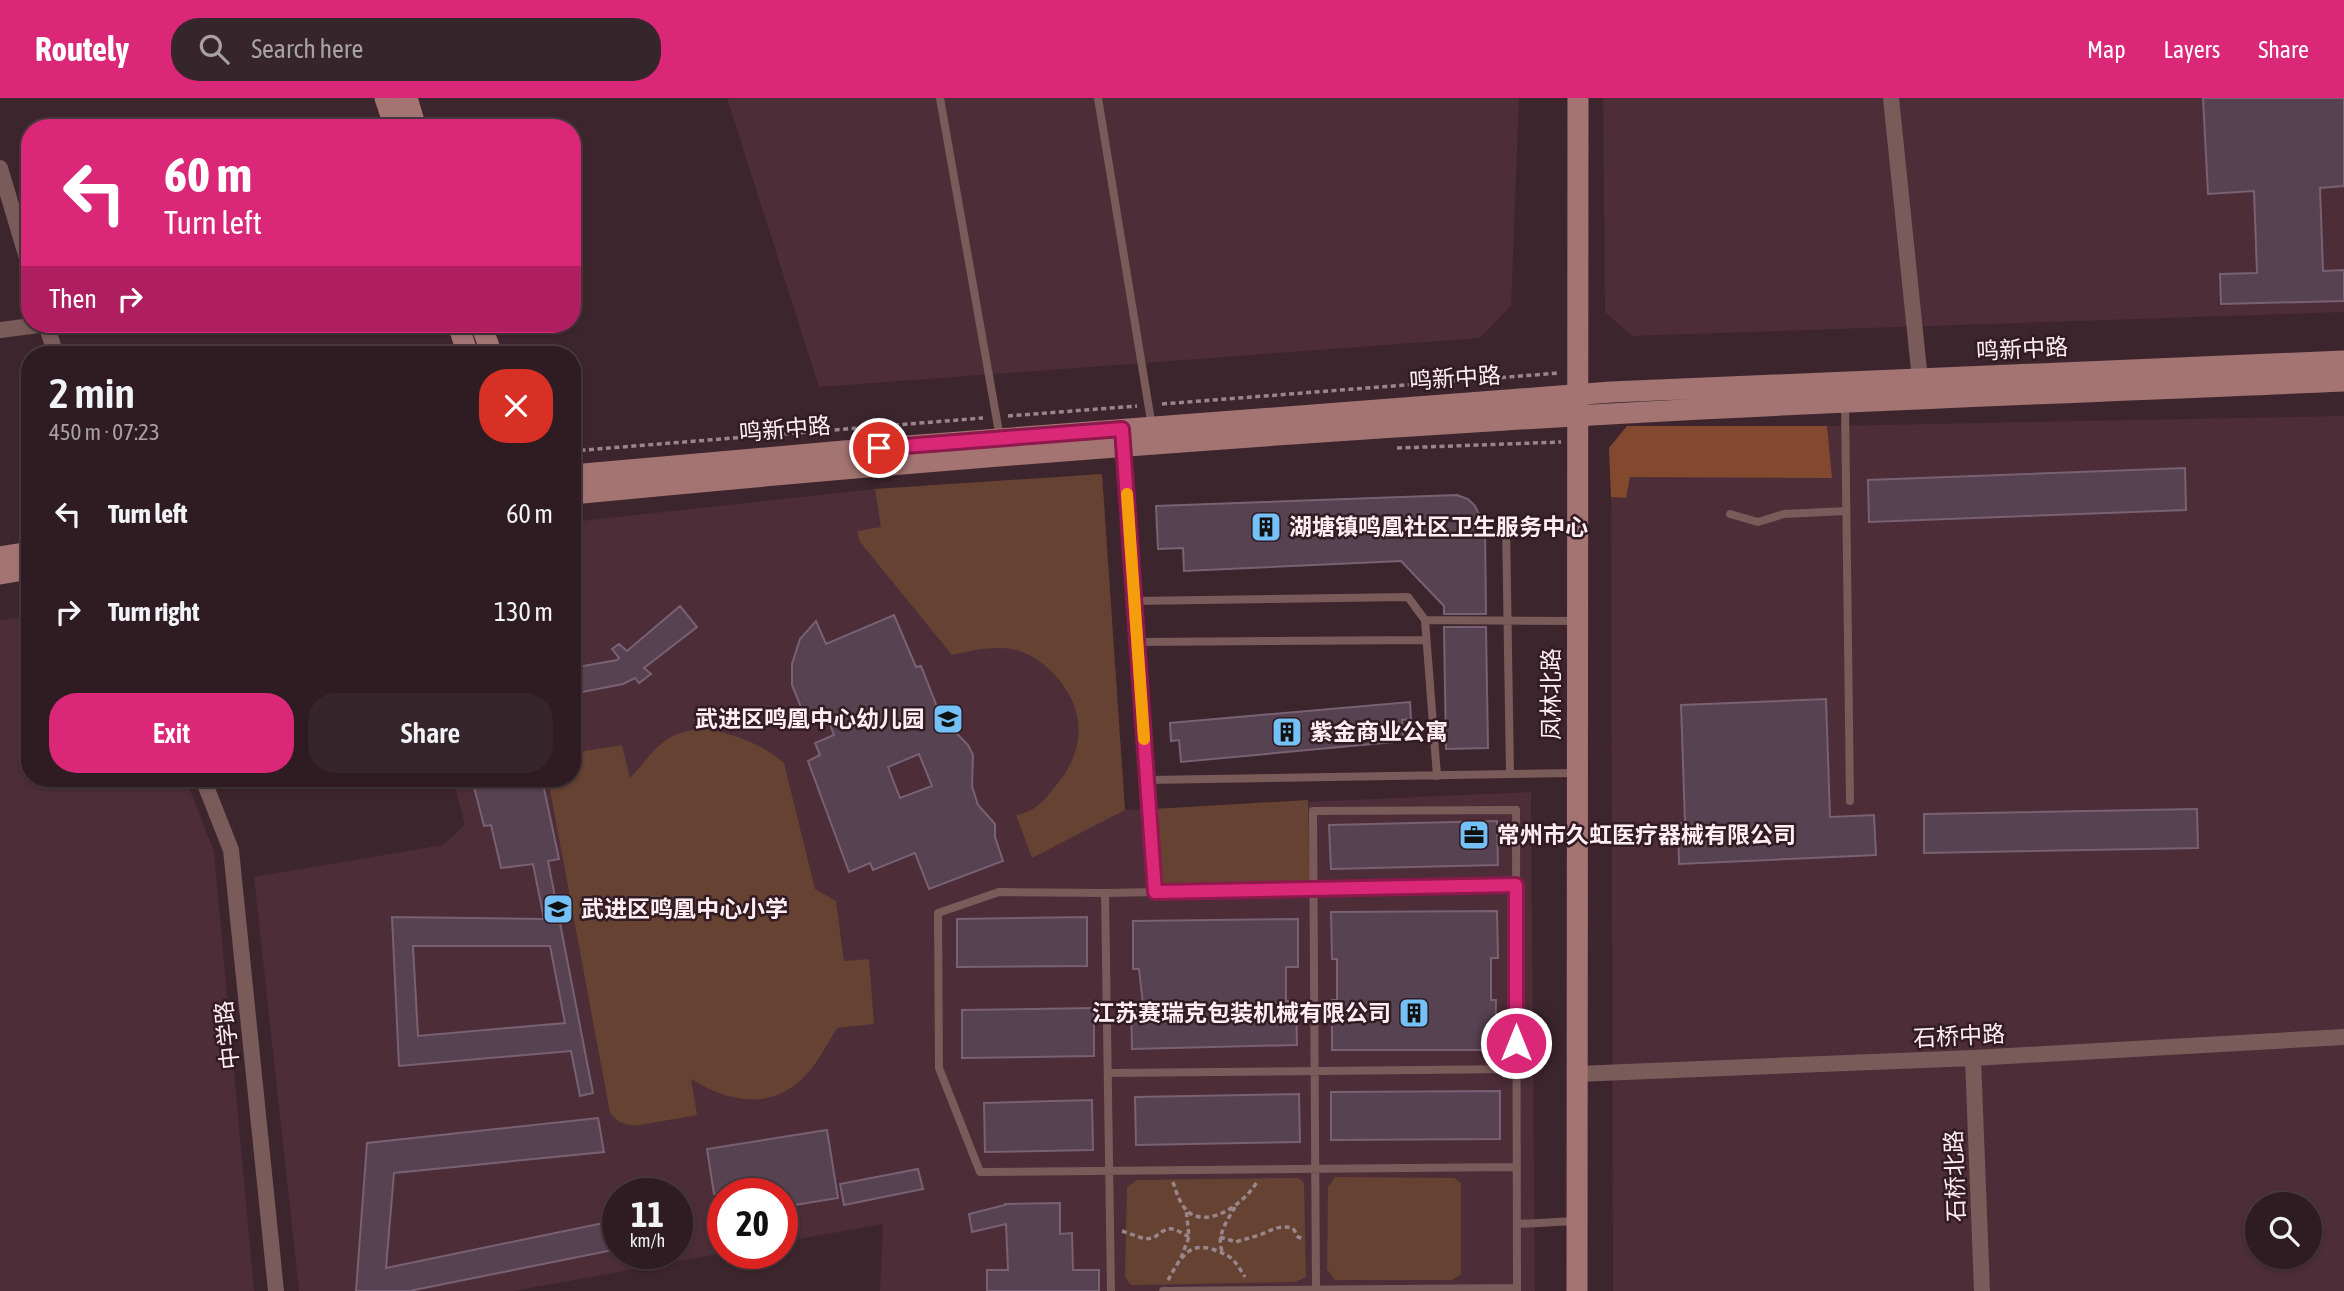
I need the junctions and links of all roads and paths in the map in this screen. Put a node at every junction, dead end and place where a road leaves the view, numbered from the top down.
1 (385, 98) edge
2 (407, 98) edge
3 (940, 98) edge
4 (1098, 98) edge
5 (1578, 98) edge
6 (1891, 98) edge
7 (392, 119) edge
8 (413, 119) edge
9 (0, 168) edge
10 (21, 238) edge
11 (21, 327) edge
12 (0, 330) edge
13 (2344, 361) edge
14 (1578, 371) junction
15 (1920, 380) junction
16 (2344, 381) edge
17 (1845, 393) junction
18 (1149, 405) junction
19 (1579, 405) junction
20 (996, 417) junction
21 (1152, 427) junction
22 (1123, 437) junction
23 (1000, 438) junction
24 (581, 450) edge
25 (581, 474) edge
26 (581, 493) edge
27 (1846, 511) junction
28 (1730, 514) dead end
29 (1506, 525) dead end
30 (21, 554) edge
31 (0, 557) edge
32 (21, 570) edge
33 (0, 574) edge
34 (1135, 601) junction
35 (1424, 620) junction
36 (1508, 621) junction
37 (1578, 621) junction
38 (1425, 640) junction
39 (1137, 642) junction
40 (1577, 773) junction
41 (1510, 774) junction
42 (1437, 776) junction
43 (1147, 780) junction
44 (207, 787) edge
45 (1850, 801) dead end
46 (1516, 885) junction
47 (1313, 890) junction
48 (1155, 892) junction
49 (1105, 893) junction
50 (2344, 1037) edge
51 (1973, 1058) junction
52 (1516, 1069) junction
53 (1315, 1071) junction
54 (1108, 1073) junction
55 (1576, 1074) junction
56 (1516, 1167) junction
57 (1265, 1169) junction
58 (1315, 1169) junction
59 (1172, 1170) junction
60 (1109, 1171) junction
61 (1236, 1205) junction
62 (1186, 1208) junction
63 (1576, 1221) junction
64 (1517, 1224) junction
65 (1110, 1231) junction
66 (1189, 1237) junction
67 (1220, 1237) junction
68 (1316, 1242) junction
69 (1222, 1254) junction
70 (1181, 1260) junction
71 (1167, 1281) dead end
72 (1254, 1290) edge
73 (1316, 1290) edge
74 (1517, 1290) edge
75 (276, 1291) edge
76 (1111, 1291) edge
77 (1163, 1291) edge
78 (1577, 1291) edge
79 (1982, 1291) edge

1 - 7 main road
2 - 8 main road
3 - 20 lane
4 - 18 lane
5 - 14 main road, 凤林北路
6 - 15 street
9 - 10 street
11 - 12 street
13 - 15 main road, 鸣新中路
14 - 18 path
14 - 19 main road, 凤林北路
15 - 17 main road, 鸣新中路
16 - 17 main road, 鸣新中路
17 - 19 main road, 鸣新中路
17 - 27 lane
18 - 20 path
18 - 21 lane
19 - 21 main road, 鸣新中路
19 - 22 main road, 鸣新中路
19 - 37 main road, 凤林北路
20 - 23 lane
20 - 24 path
21 - 22 main road, 鸣新中路
22 - 23 main road, 鸣新中路
22 - 26 main road, 鸣新中路
22 - 34 lane
23 - 25 main road, 鸣新中路
27 - 28 lane
27 - 45 lane
29 - 36 lane
30 - 31 main road
32 - 33 main road
34 - 35 lane
34 - 39 lane
35 - 36 lane
35 - 38 lane
36 - 37 lane
36 - 41 lane
37 - 40 main road, 凤林北路
38 - 39 lane
38 - 42 lane
39 - 43 lane
40 - 41 lane
40 - 55 main road, 凤林北路
41 - 42 lane
42 - 43 lane
43 - 48 lane
44 - 75 street, 中学路
46 - 47 lane
46 - 47 lane
46 - 52 lane
47 - 48 lane
47 - 53 lane
48 - 49 lane
49 - 54 lane
49 - 60 lane
50 - 51 street, 石桥中路
51 - 55 street, 石桥中路
51 - 79 street, 石桥北路
52 - 53 lane
52 - 56 lane
53 - 54 lane
53 - 58 lane
54 - 60 lane
55 - 63 main road, 凤林北路
56 - 58 lane
56 - 64 lane
57 - 58 lane
57 - 59 lane
57 - 61 path
58 - 68 lane
59 - 60 lane
59 - 62 path
60 - 65 lane
61 - 62 path
61 - 67 path
62 - 66 path
63 - 64 lane
63 - 78 main road, 凤林北路
64 - 74 lane
65 - 66 path
65 - 76 lane
66 - 70 path
67 - 68 path
67 - 69 path
68 - 73 lane
69 - 70 path
69 - 72 path
70 - 71 path
72 - 73 lane
72 - 77 lane
73 - 74 lane

